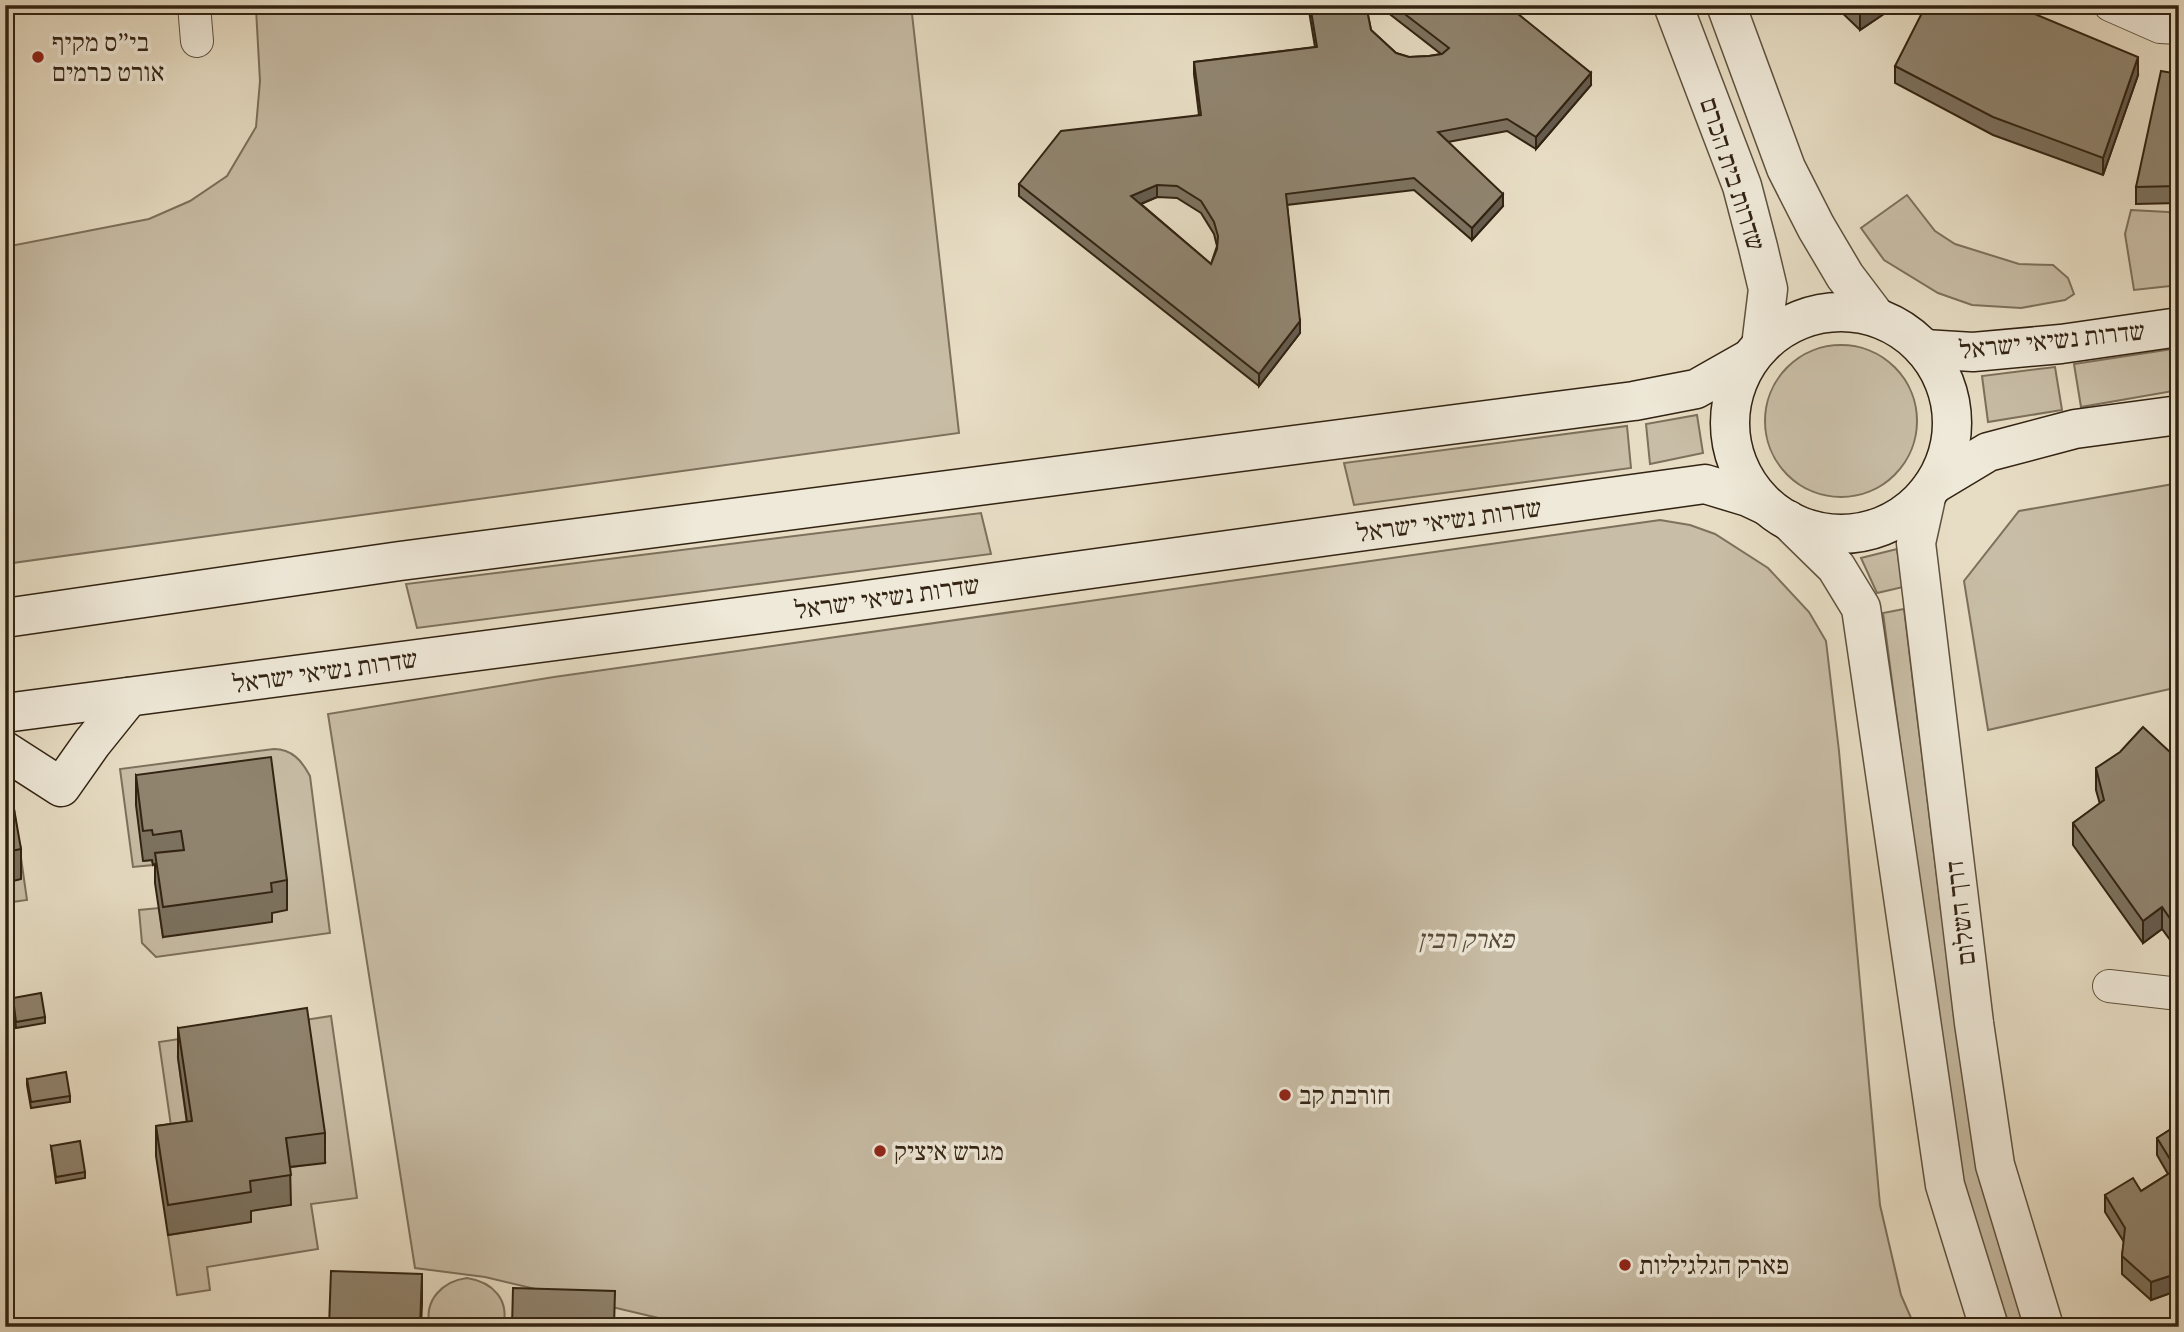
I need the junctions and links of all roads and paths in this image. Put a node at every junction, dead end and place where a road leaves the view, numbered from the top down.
1 (194, 5) edge
2 (1673, 5) edge
3 (1726, 5) edge
4 (2110, 5) edge
5 (2179, 28) edge
6 (197, 41) dead end
7 (1876, 317) junction
8 (2179, 327) edge
9 (1924, 349) junction
10 (1755, 353) junction
11 (2179, 415) edge
12 (1930, 489) junction
13 (1777, 513) junction
14 (5, 618) edge
15 (130, 697) junction
16 (5, 713) edge
17 (5, 751) edge
18 (2109, 986) dead end
19 (2179, 994) edge
20 (1989, 1327) edge
21 (2044, 1327) edge

1 - 6 street
2 - 10 main road, שדרות בית הכרם
3 - 7 main road, שדרות בית הכרם
4 - 5 street
7 - 9 main road
7 - 10 main road
8 - 9 main road, שדרות נשיאי ישראל
9 - 12 main road
10 - 13 main road
10 - 14 main road
11 - 12 main road
12 - 13 main road
12 - 21 main road, דרך השלום
13 - 15 main road, שדרות נשיאי ישראל
13 - 20 main road, דרך השלום
15 - 16 main road, שדרות נשיאי ישראל
15 - 17 main road
18 - 19 street

